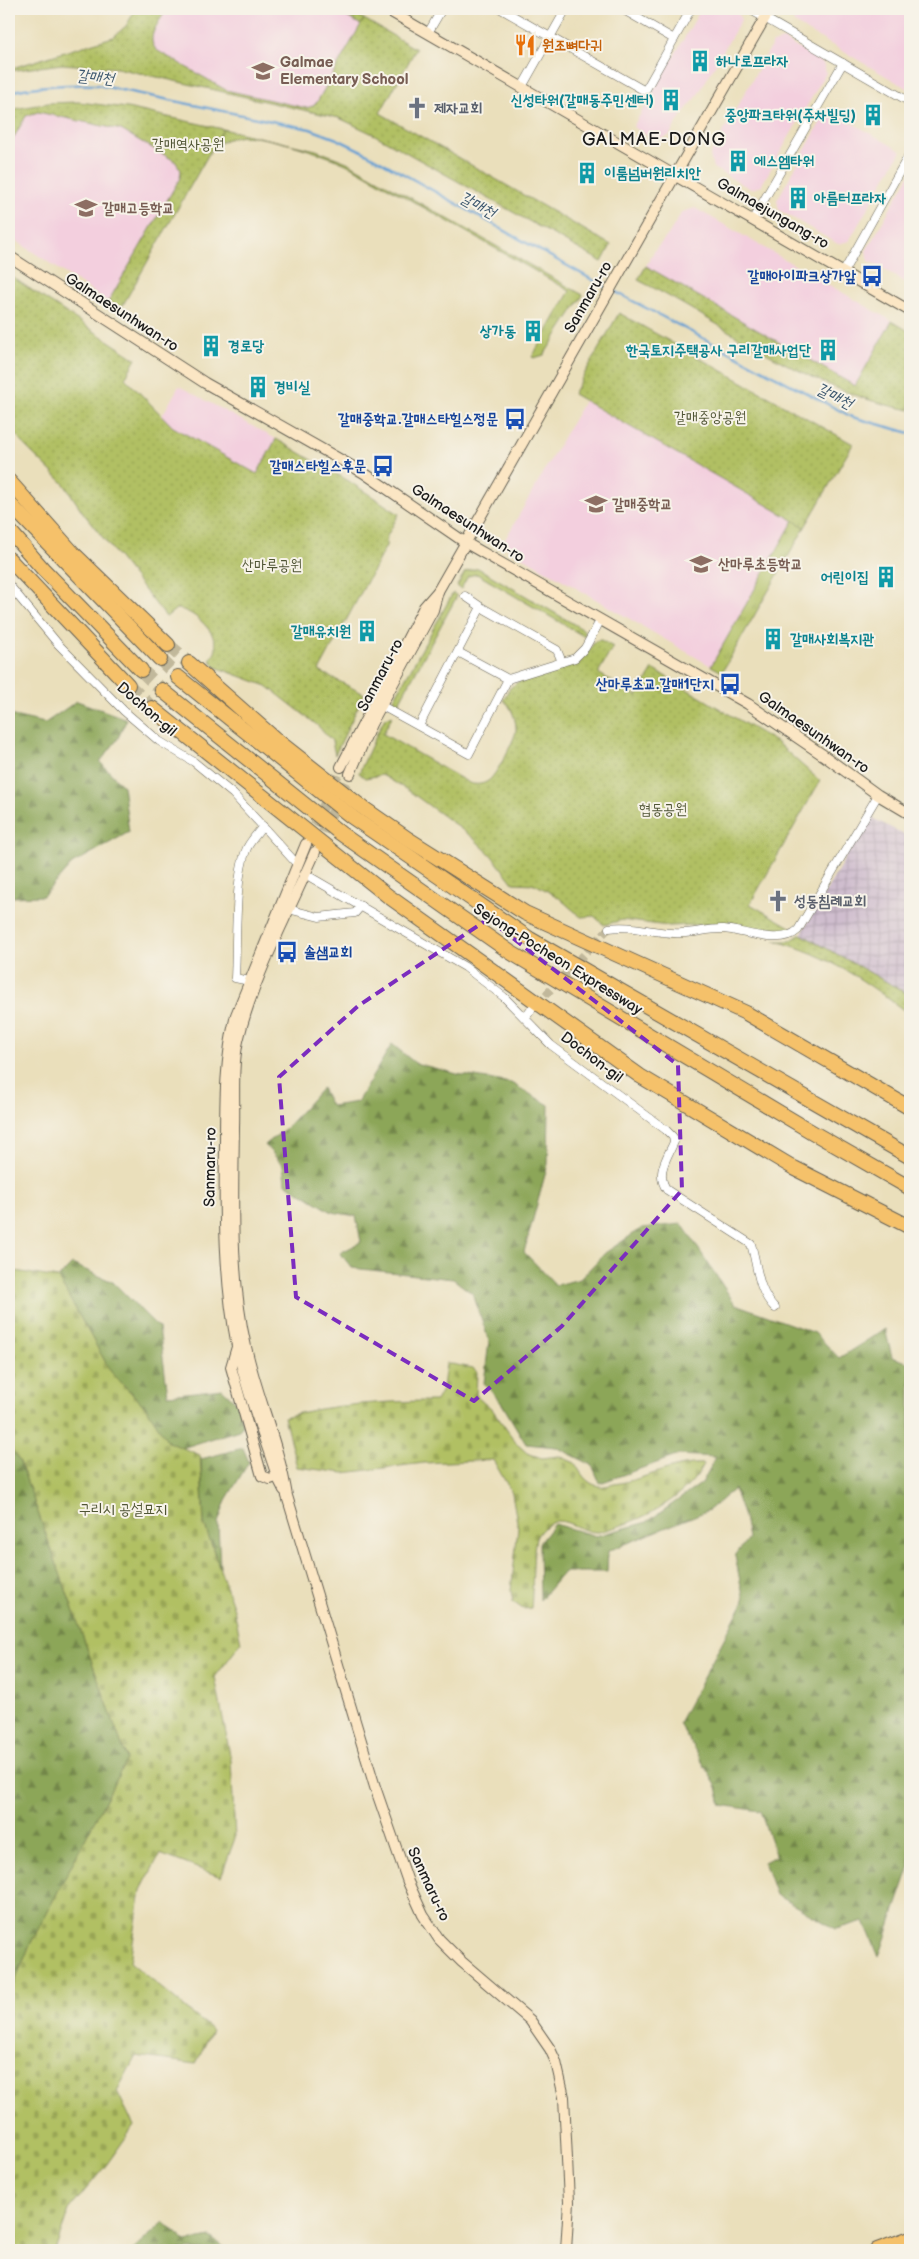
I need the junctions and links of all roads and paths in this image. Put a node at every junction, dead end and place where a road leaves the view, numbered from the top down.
1 (386, 9) edge
2 (442, 9) edge
3 (501, 9) edge
4 (566, 9) edge
5 (622, 9) edge
6 (691, 9) edge
7 (749, 9) edge
8 (768, 13) edge
9 (428, 33) junction
10 (550, 37) junction
11 (674, 39) junction
12 (843, 63) junction
13 (522, 87) junction
14 (910, 102) edge
15 (910, 154) edge
16 (675, 175) junction
17 (753, 219) junction
18 (9, 256) edge
19 (844, 271) junction
20 (910, 311) edge
21 (9, 481) edge
22 (9, 503) edge
23 (9, 530) edge
24 (466, 543) junction
25 (9, 559) edge
26 (9, 585) edge
27 (438, 592) junction
28 (465, 596) dead end
29 (481, 607) junction
30 (600, 621) junction
31 (168, 645) tunnel mouth
32 (458, 652) junction
33 (160, 659) tunnel mouth
34 (562, 662) junction
35 (189, 663) tunnel mouth
36 (141, 670) tunnel mouth
37 (178, 677) tunnel mouth
38 (508, 680) junction
39 (128, 685) tunnel mouth
40 (162, 690) tunnel mouth
41 (382, 706) junction
42 (152, 708) tunnel mouth
43 (419, 726) junction
44 (341, 767) tunnel mouth
45 (350, 774) tunnel mouth
46 (878, 795) junction
47 (910, 814) edge
48 (264, 826) junction
49 (306, 844) tunnel mouth
50 (315, 852) tunnel mouth
51 (297, 864) junction
52 (305, 874) junction
53 (361, 906) junction
54 (284, 908) junction
55 (609, 928) dead end
56 (254, 982) junction
57 (531, 1010) tunnel mouth
58 (525, 1018) junction
59 (910, 1108) edge
60 (910, 1157) edge
61 (910, 1188) edge
62 (910, 1227) edge
63 (775, 1308) dead end
64 (280, 1475) junction
65 (910, 2238) edge
66 (566, 2250) edge
67 (877, 2250) edge

1 - 9 street, Galmaejungang-ro
2 - 9 street
3 - 10 street
4 - 10 street
5 - 11 street
6 - 11 street
7 - 8 street
8 - 12 street
8 - 16 street, Sanmaru-ro
9 - 13 street, Galmaejungang-ro
10 - 11 street
10 - 13 street
12 - 14 street
12 - 17 street
13 - 16 street, Galmaejungang-ro
15 - 19 street
16 - 17 street, Galmaejungang-ro
16 - 24 street, Sanmaru-ro
17 - 19 street, Galmaejungang-ro
18 - 24 street, Galmaesunhwan-ro
19 - 20 street, Galmaejungang-ro
21 - 31 highway
22 - 33 highway
23 - 36 highway
24 - 27 street, Sanmaru-ro
24 - 30 street, Galmaesunhwan-ro
25 - 39 highway
26 - 48 street, Dochon-gil
27 - 41 street, Sanmaru-ro
27 - 44 street, Sanmaru-ro
28 - 29 street
29 - 32 street
29 - 34 street
30 - 34 street
30 - 46 street, Galmaesunhwan-ro
32 - 38 street
32 - 43 street
34 - 38 street
35 - 59 highway
37 - 60 highway, Sejong-Pocheon Expressway
38 - 43 street
40 - 61 highway, Sejong-Pocheon Expressway
41 - 43 street
41 - 45 street, Sanmaru-ro
42 - 62 highway
46 - 47 street, Galmaesunhwan-ro
46 - 55 street
48 - 51 street, Dochon-gil
48 - 56 street
49 - 51 street, Sanmaru-ro
50 - 52 street, Sanmaru-ro
51 - 54 street, Sanmaru-ro
52 - 53 street, Dochon-gil
52 - 54 street, Sanmaru-ro
53 - 54 street
53 - 58 street, Dochon-gil
54 - 56 street, Sanmaru-ro
56 - 64 street, Sanmaru-ro
56 - 64 street, Sanmaru-ro
57 - 58 street
58 - 63 street, Dochon-gil
64 - 66 street, Sanmaru-ro
65 - 67 highway

